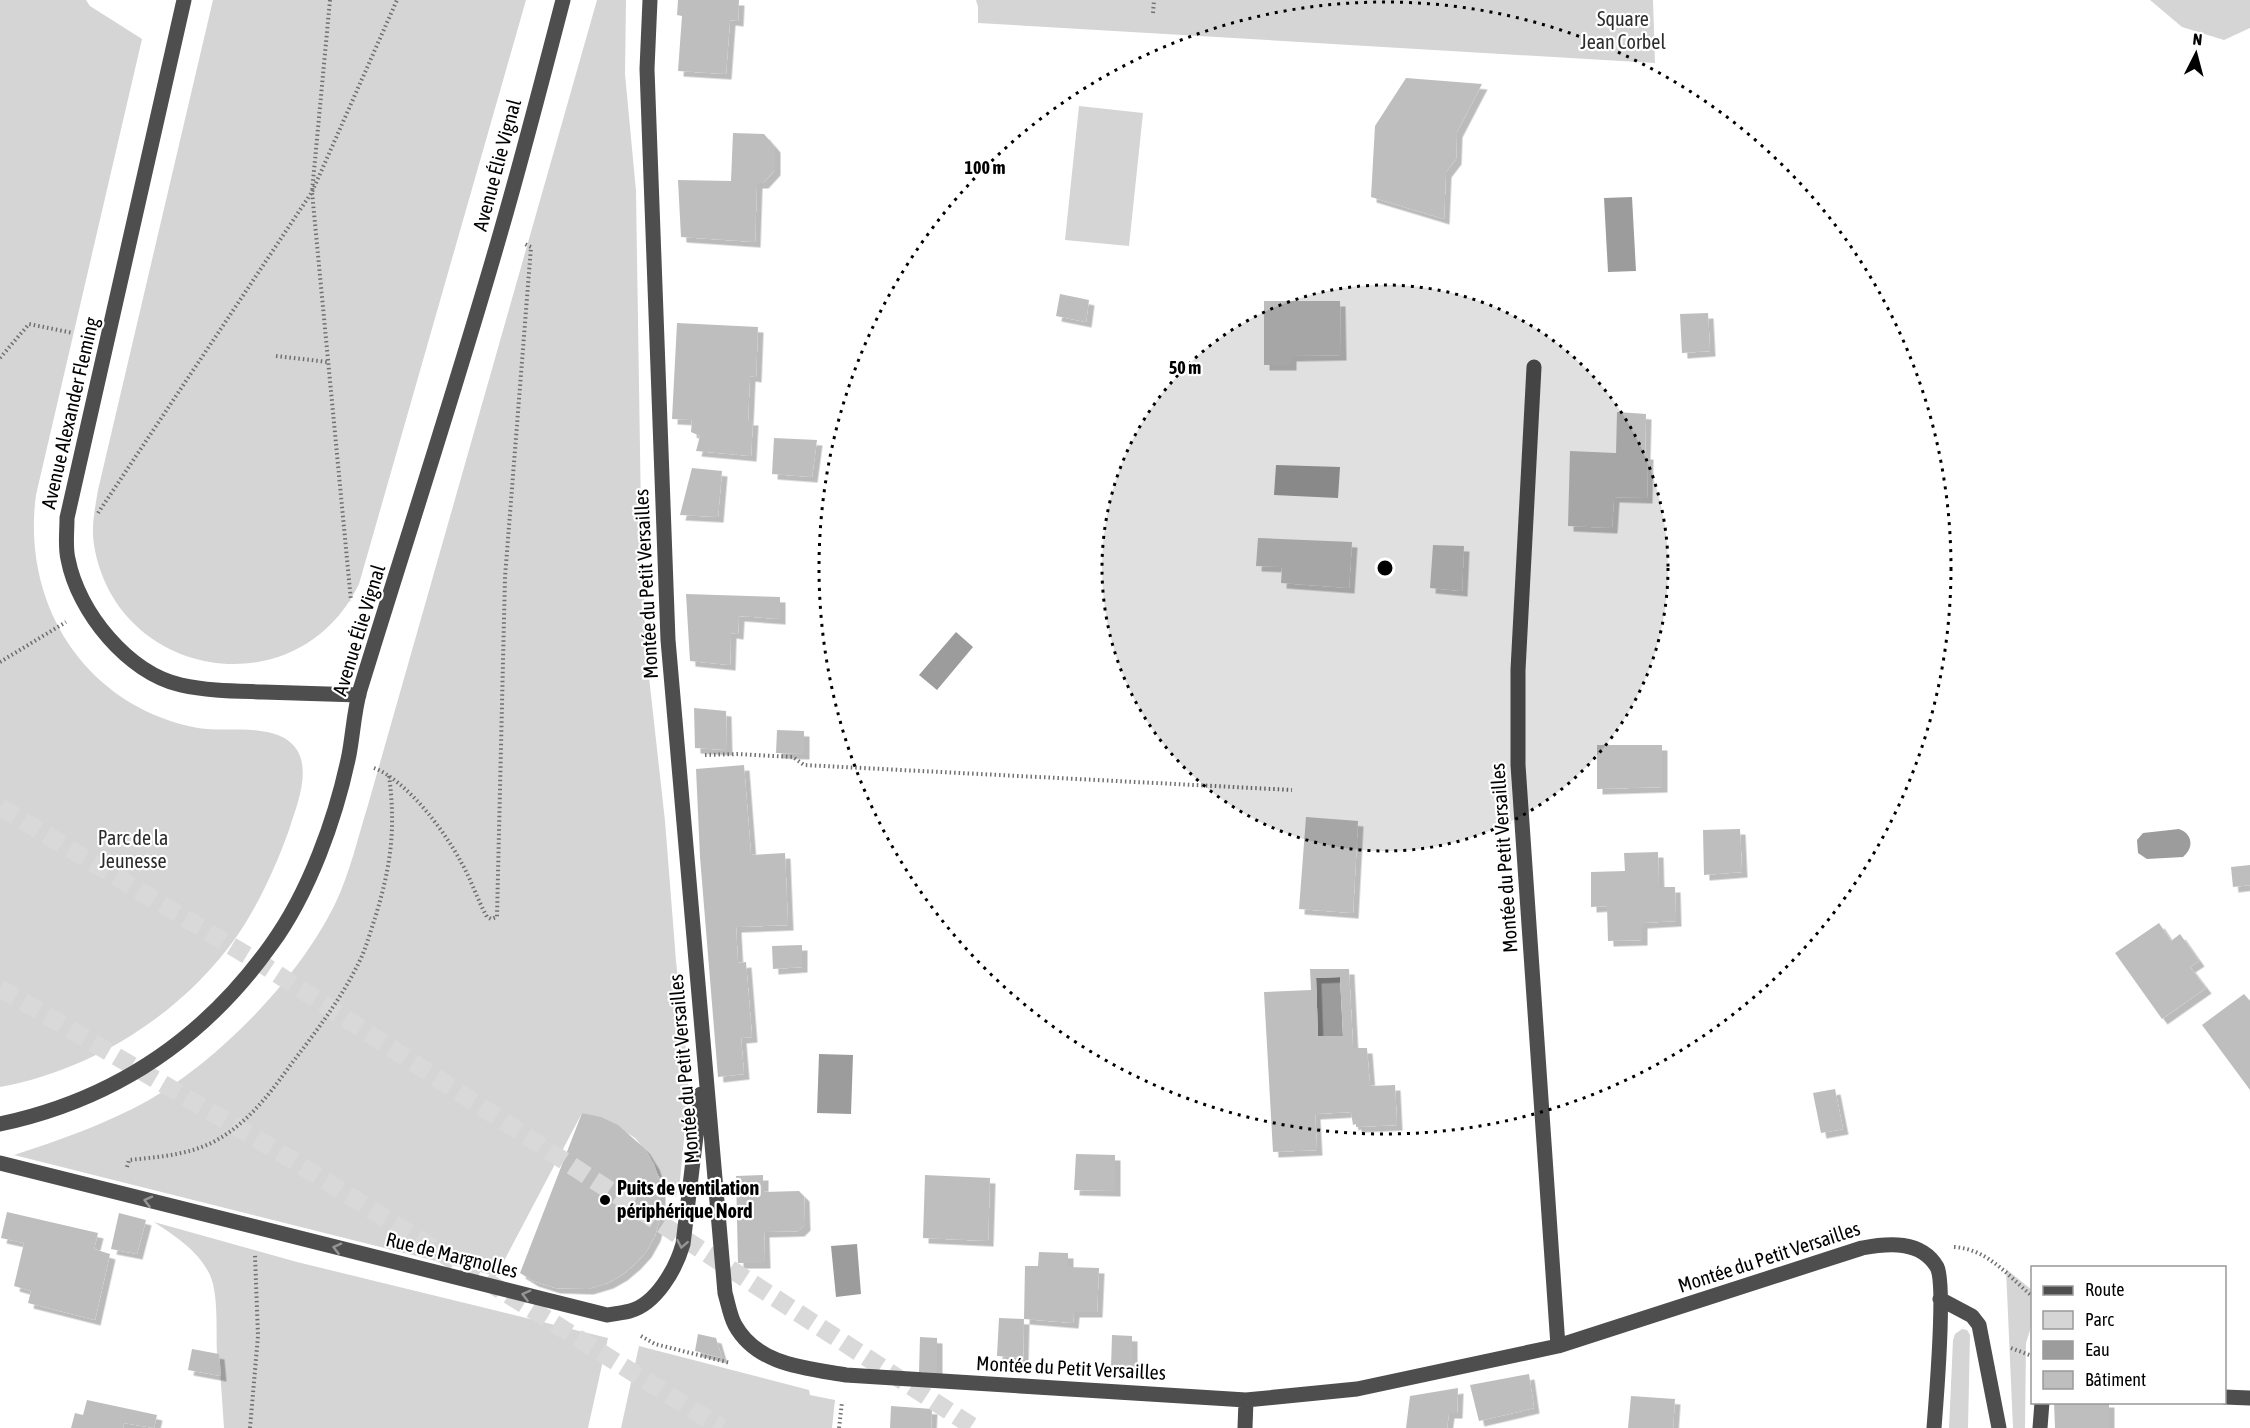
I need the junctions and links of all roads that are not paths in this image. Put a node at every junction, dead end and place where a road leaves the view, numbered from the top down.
1 (184, 0) edge
2 (563, 0) edge
3 (650, 0) edge
4 (1534, 367) dead end
5 (359, 695) junction
6 (705, 1061) junction
7 (0, 1124) edge
8 (0, 1163) edge
9 (1940, 1299) junction
10 (1558, 1346) junction
11 (2226, 1396) edge
12 (2250, 1398) edge
13 (1246, 1400) junction
14 (2042, 1404) edge
15 (1245, 1428) edge
16 (1934, 1428) edge
17 (1999, 1428) edge
18 (2040, 1428) edge

1 - 5 street, Avenue Alexander Fleming
2 - 5 street, Avenue Élie Vignal
3 - 6 street, Montée du Petit Versailles
4 - 10 street, Montée du Petit Versailles
5 - 7 street, Avenue Élie Vignal
6 -> 8 street, Rue de Margnolles
6 - 13 street, Montée du Petit Versailles
9 - 10 street, Montée du Petit Versailles
9 - 16 street
9 - 17 street
10 - 13 street, Montée du Petit Versailles
11 - 12 street
13 - 15 street
14 - 18 street

